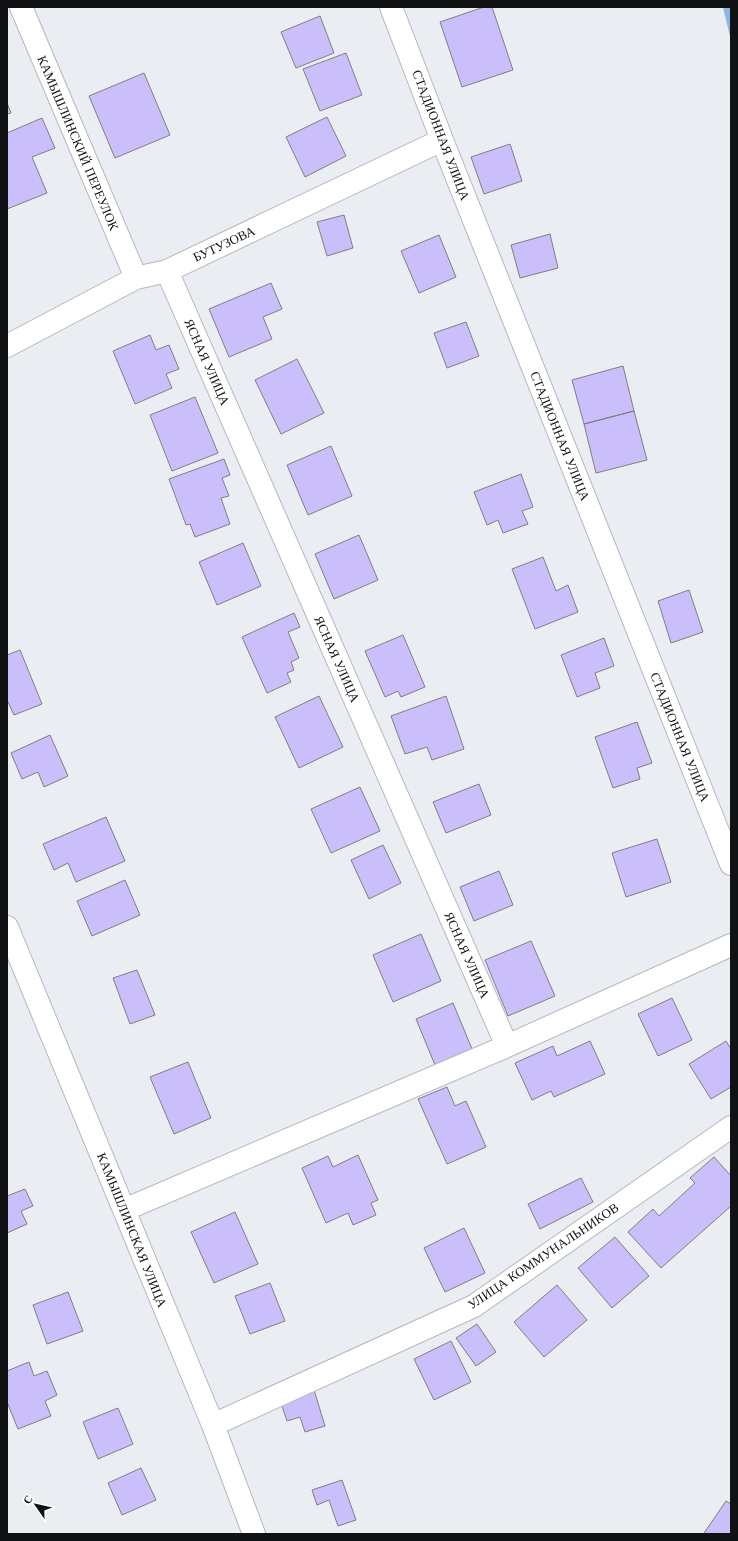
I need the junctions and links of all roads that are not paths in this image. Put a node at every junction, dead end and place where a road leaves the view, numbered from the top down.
1 (21, 7) edge
2 (391, 7) edge
3 (442, 140) junction
4 (167, 271) junction
5 (136, 278) junction
6 (7, 346) edge
7 (731, 864) edge
8 (7, 927) edge
9 (731, 945) edge
10 (507, 1046) junction
11 (731, 1127) edge
12 (124, 1210) junction
13 (213, 1425) junction
14 (254, 1534) edge

1 - 5 street, КАМЫШЛИНСКИЙ ПЕРЕУЛОК
2 - 3 street, СТАДИОННАЯ УЛИЦА
3 - 4 street, БУТУЗОВА
3 - 7 street, СТАДИОННАЯ УЛИЦА
4 - 5 street, БУТУЗОВА
4 - 10 street, ЯСНАЯ УЛИЦА
5 - 6 street, БУТУЗОВА
8 - 12 street, КАМЫШЛИНСКАЯ УЛИЦА
9 - 10 street
10 - 12 street
11 - 13 street, УЛИЦА КОММУНАЛЬНИКОВ
12 - 13 street, КАМЫШЛИНСКАЯ УЛИЦА
13 - 14 street, КАМЫШЛИНСКАЯ УЛИЦА

